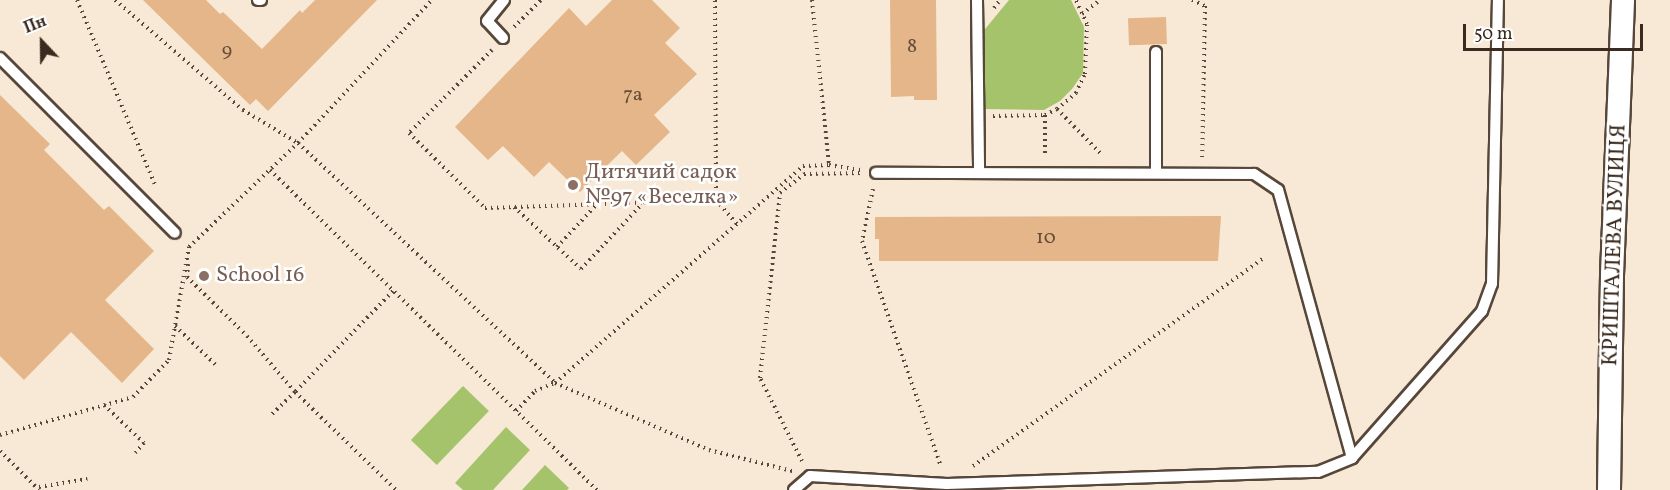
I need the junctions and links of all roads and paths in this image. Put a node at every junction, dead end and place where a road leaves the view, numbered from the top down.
1 (77, 0) edge
2 (115, 0) edge
3 (432, 0) edge
4 (504, 0) edge
5 (541, 0) edge
6 (715, 0) edge
7 (812, 0) edge
8 (977, 0) edge
9 (1076, 0) edge
10 (1100, 0) edge
11 (1192, 0) edge
12 (1498, 0) edge
13 (1623, 0) edge
14 (1082, 14) junction
15 (503, 38) junction
16 (1156, 52) dead end
17 (0, 58) edge
18 (1057, 109) junction
19 (978, 116) junction
20 (1045, 116) junction
21 (298, 143) junction
22 (829, 165) junction
23 (270, 170) junction
24 (876, 172) junction
25 (1046, 172) junction
26 (1156, 172) junction
27 (979, 173) junction
28 (1120, 173) junction
29 (1202, 173) junction
30 (157, 191) dead end
31 (716, 200) junction
32 (643, 203) junction
33 (597, 204) junction
34 (514, 207) junction
35 (737, 224) junction
36 (175, 233) dead end
37 (189, 247) junction
38 (557, 247) junction
39 (1265, 257) dead end
40 (393, 291) junction
41 (175, 326) junction
42 (217, 366) dead end
43 (555, 383) junction
44 (295, 392) junction
45 (104, 405) junction
46 (516, 411) junction
47 (270, 416) dead end
48 (0, 435) edge
49 (0, 451) edge
50 (135, 453) dead end
51 (1352, 458) junction
52 (810, 476) junction
53 (87, 479) dead end
54 (947, 487) edge
55 (39, 489) edge
56 (396, 490) edge
57 (597, 490) edge
58 (794, 490) edge
59 (1609, 490) edge

1 - 30 path
2 - 21 path
3 - 21 path
4 - 15 lane
5 - 15 path
6 - 31 path
7 - 22 path
8 - 19 lane
9 - 14 path
10 - 14 path
11 - 29 path
12 - 51 lane
13 - 59 street, КРИШТАЛЕВА ВУЛИЦЯ
14 - 18 path
15 - 34 path
16 - 26 lane
17 - 36 lane
18 - 20 path
18 - 28 path
19 - 20 path
19 - 27 lane
20 - 25 path
21 - 23 path
21 - 43 path
22 - 24 path
22 - 35 path
23 - 37 path
23 - 40 path
24 - 27 lane
24 - 52 path
24 - 54 path
25 - 27 lane
25 - 28 lane
26 - 28 lane
26 - 29 lane
29 - 51 lane
31 - 32 path
31 - 35 path
32 - 33 path
32 - 38 path
33 - 34 path
33 - 38 path
34 - 38 path
35 - 43 path
37 - 41 path
37 - 44 path
39 - 54 path
40 - 44 path
40 - 46 path
41 - 42 path
41 - 45 path
43 - 46 path
43 - 52 path
44 - 47 path
44 - 56 path
45 - 48 path
45 - 50 path
46 - 57 path
49 - 55 path
51 - 54 lane
52 - 54 lane
52 - 58 lane
53 - 55 path

